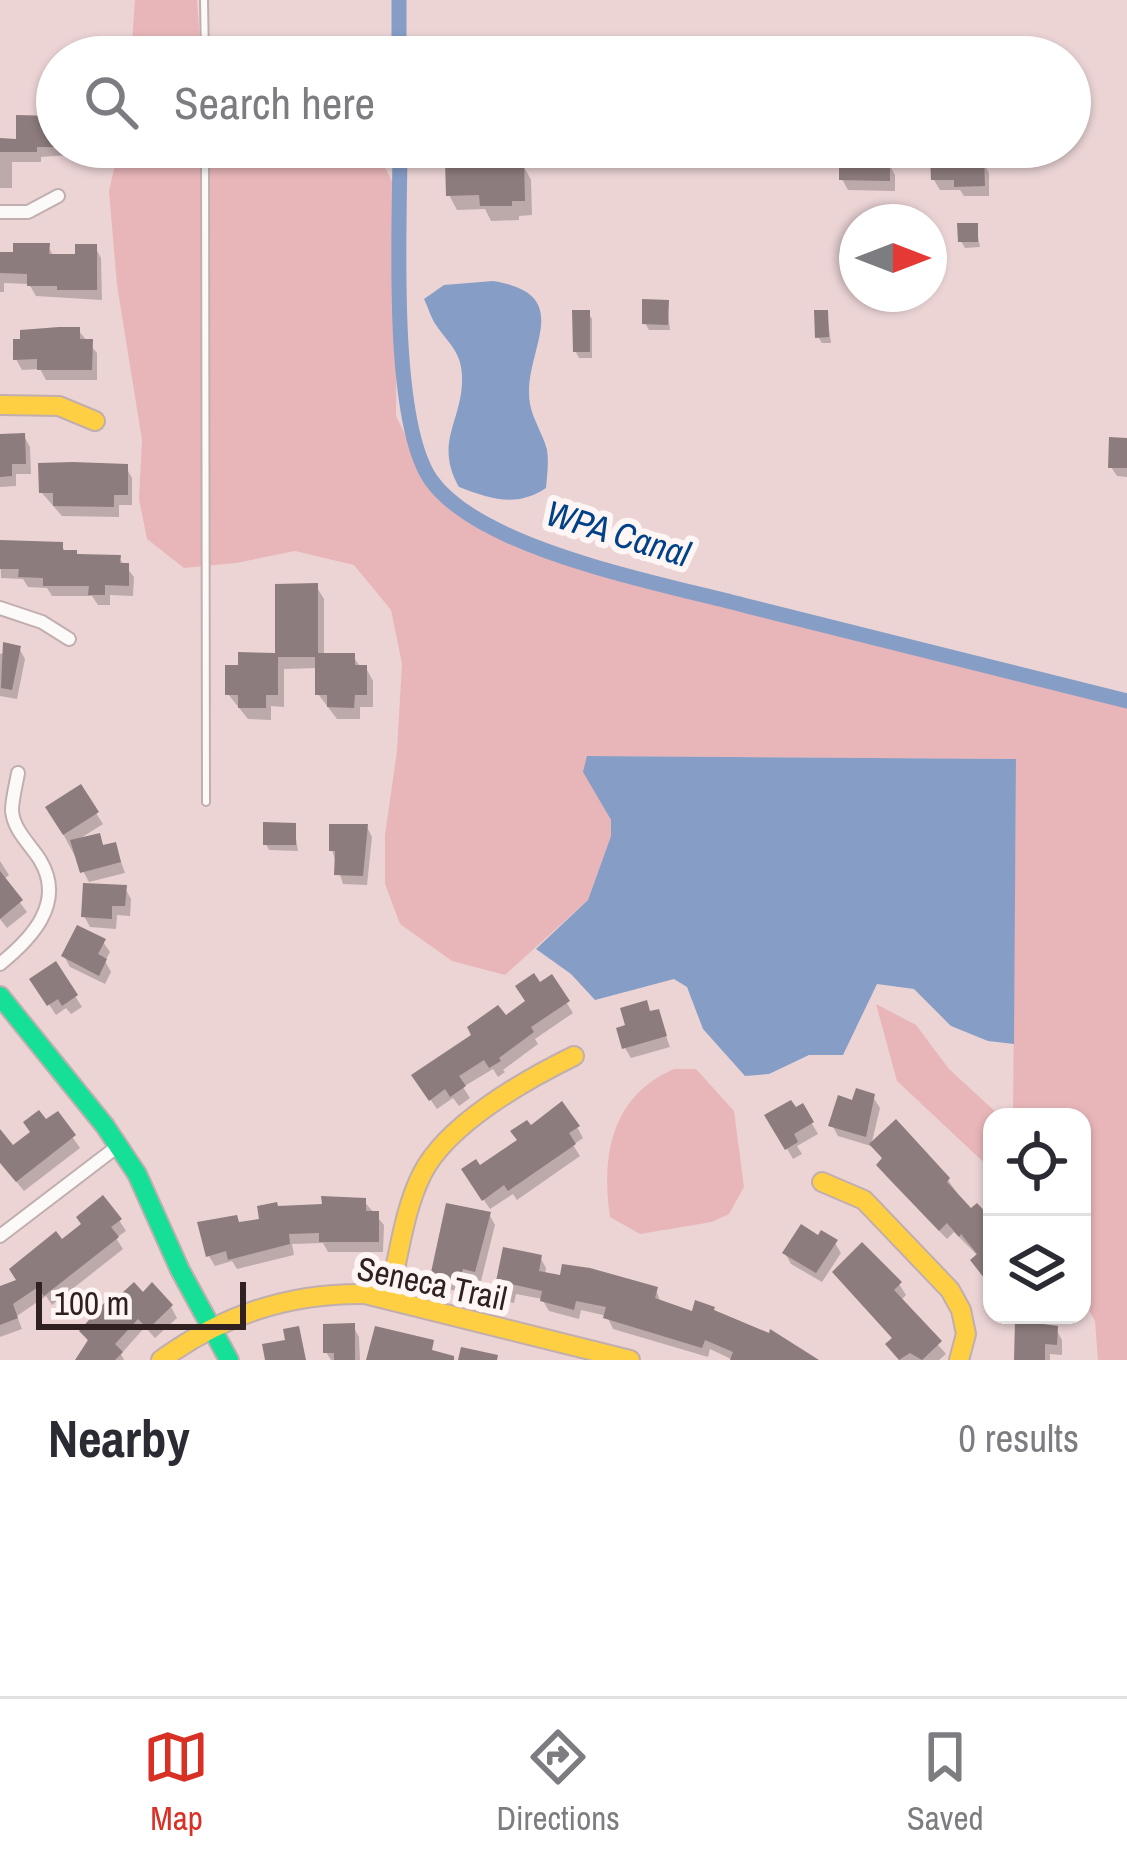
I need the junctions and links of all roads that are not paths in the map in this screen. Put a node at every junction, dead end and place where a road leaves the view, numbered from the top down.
1 (205, 0) edge
2 (205, 36) edge
3 (205, 168) edge
4 (58, 196) dead end
5 (0, 212) edge
6 (0, 405) edge
7 (95, 421) dead end
8 (0, 608) edge
9 (69, 639) dead end
10 (18, 773) dead end
11 (206, 802) dead end
12 (0, 964) edge
13 (0, 996) edge
14 (574, 1056) dead end
15 (118, 1146) junction
16 (823, 1182) dead end
17 (0, 1236) edge
18 (388, 1300) junction
19 (211, 1328) junction
20 (160, 1360) edge
21 (230, 1360) edge
22 (630, 1360) edge
23 (959, 1360) edge

1 - 2 lane
3 - 11 lane
4 - 5 street
6 - 7 street
8 - 9 street
10 - 12 street
13 - 15 street
14 - 18 street
15 - 17 street
15 - 19 street
16 - 23 street
18 - 19 street, Seneca Trail
18 - 22 street, Seneca Trail
19 - 20 street, Seneca Trail
19 - 21 street

